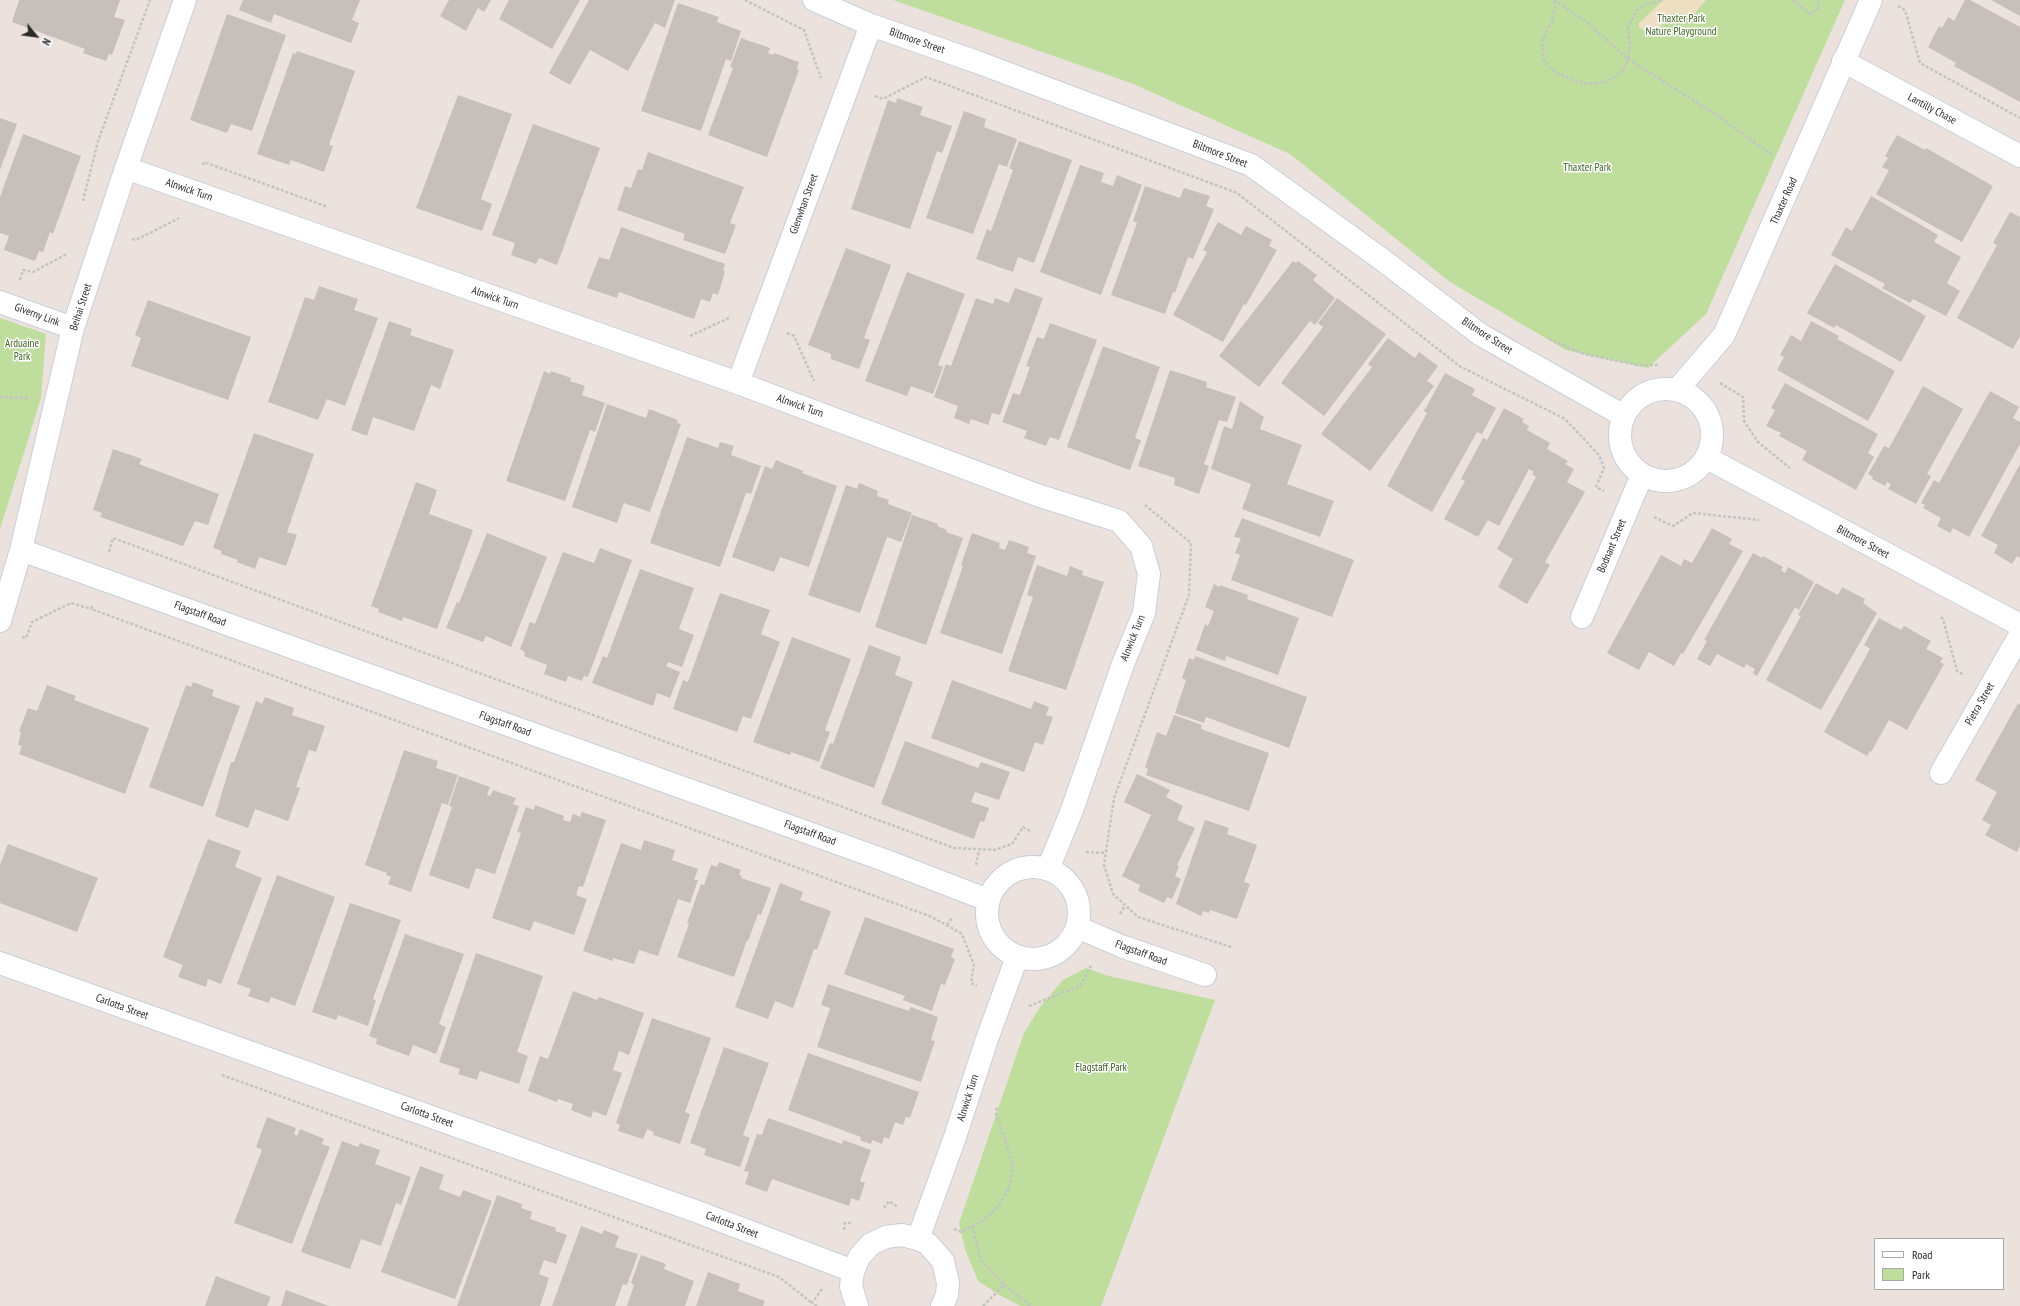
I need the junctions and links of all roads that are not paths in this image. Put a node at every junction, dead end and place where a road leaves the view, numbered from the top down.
1 (185, 0) edge
2 (814, 0) edge
3 (1871, 0) edge
4 (870, 25) junction
5 (1844, 61) junction
6 (2020, 156) edge
7 (126, 168) junction
8 (0, 302) edge
9 (74, 328) junction
10 (738, 383) junction
11 (1677, 390) junction
12 (1624, 416) junction
13 (1707, 458) junction
14 (1642, 475) junction
15 (21, 550) junction
16 (1582, 617) dead end
17 (0, 621) edge
18 (2020, 626) edge
19 (2020, 635) edge
20 (1941, 773) dead end
21 (1048, 869) junction
22 (988, 900) junction
23 (1077, 927) junction
24 (1017, 957) junction
25 (0, 963) edge
26 (1205, 975) dead end
27 (918, 1239) junction
28 (853, 1271) junction
29 (857, 1306) edge
30 (943, 1306) edge

1 - 7 street, Beihai Street
2 - 4 street, Biltmore Street
3 - 5 street, Thaxter Road
4 - 10 street, Glenwhan Street
4 - 12 street, Biltmore Street
5 - 6 street, Lantilly Chase
5 - 11 street, Thaxter Road
7 - 9 street, Beihai Street
7 - 10 street, Alnwick Turn
8 - 9 street, Giverny Link
9 - 15 street, Beihai Street
10 - 21 street, Alnwick Turn
11 - 12 street
11 - 13 street
12 - 14 street
13 - 14 street
13 - 18 street, Biltmore Street
14 - 16 street, Bodnant Street
15 - 17 street, Beihai Street
15 - 22 street, Flagstaff Road
19 - 20 street, Pietra Street
21 - 22 street
21 - 23 street
22 - 24 street
23 - 24 street
23 - 26 street, Flagstaff Road
24 - 27 street, Alnwick Turn
25 - 28 street, Carlotta Street
27 - 28 street
27 - 30 street
28 - 29 street

